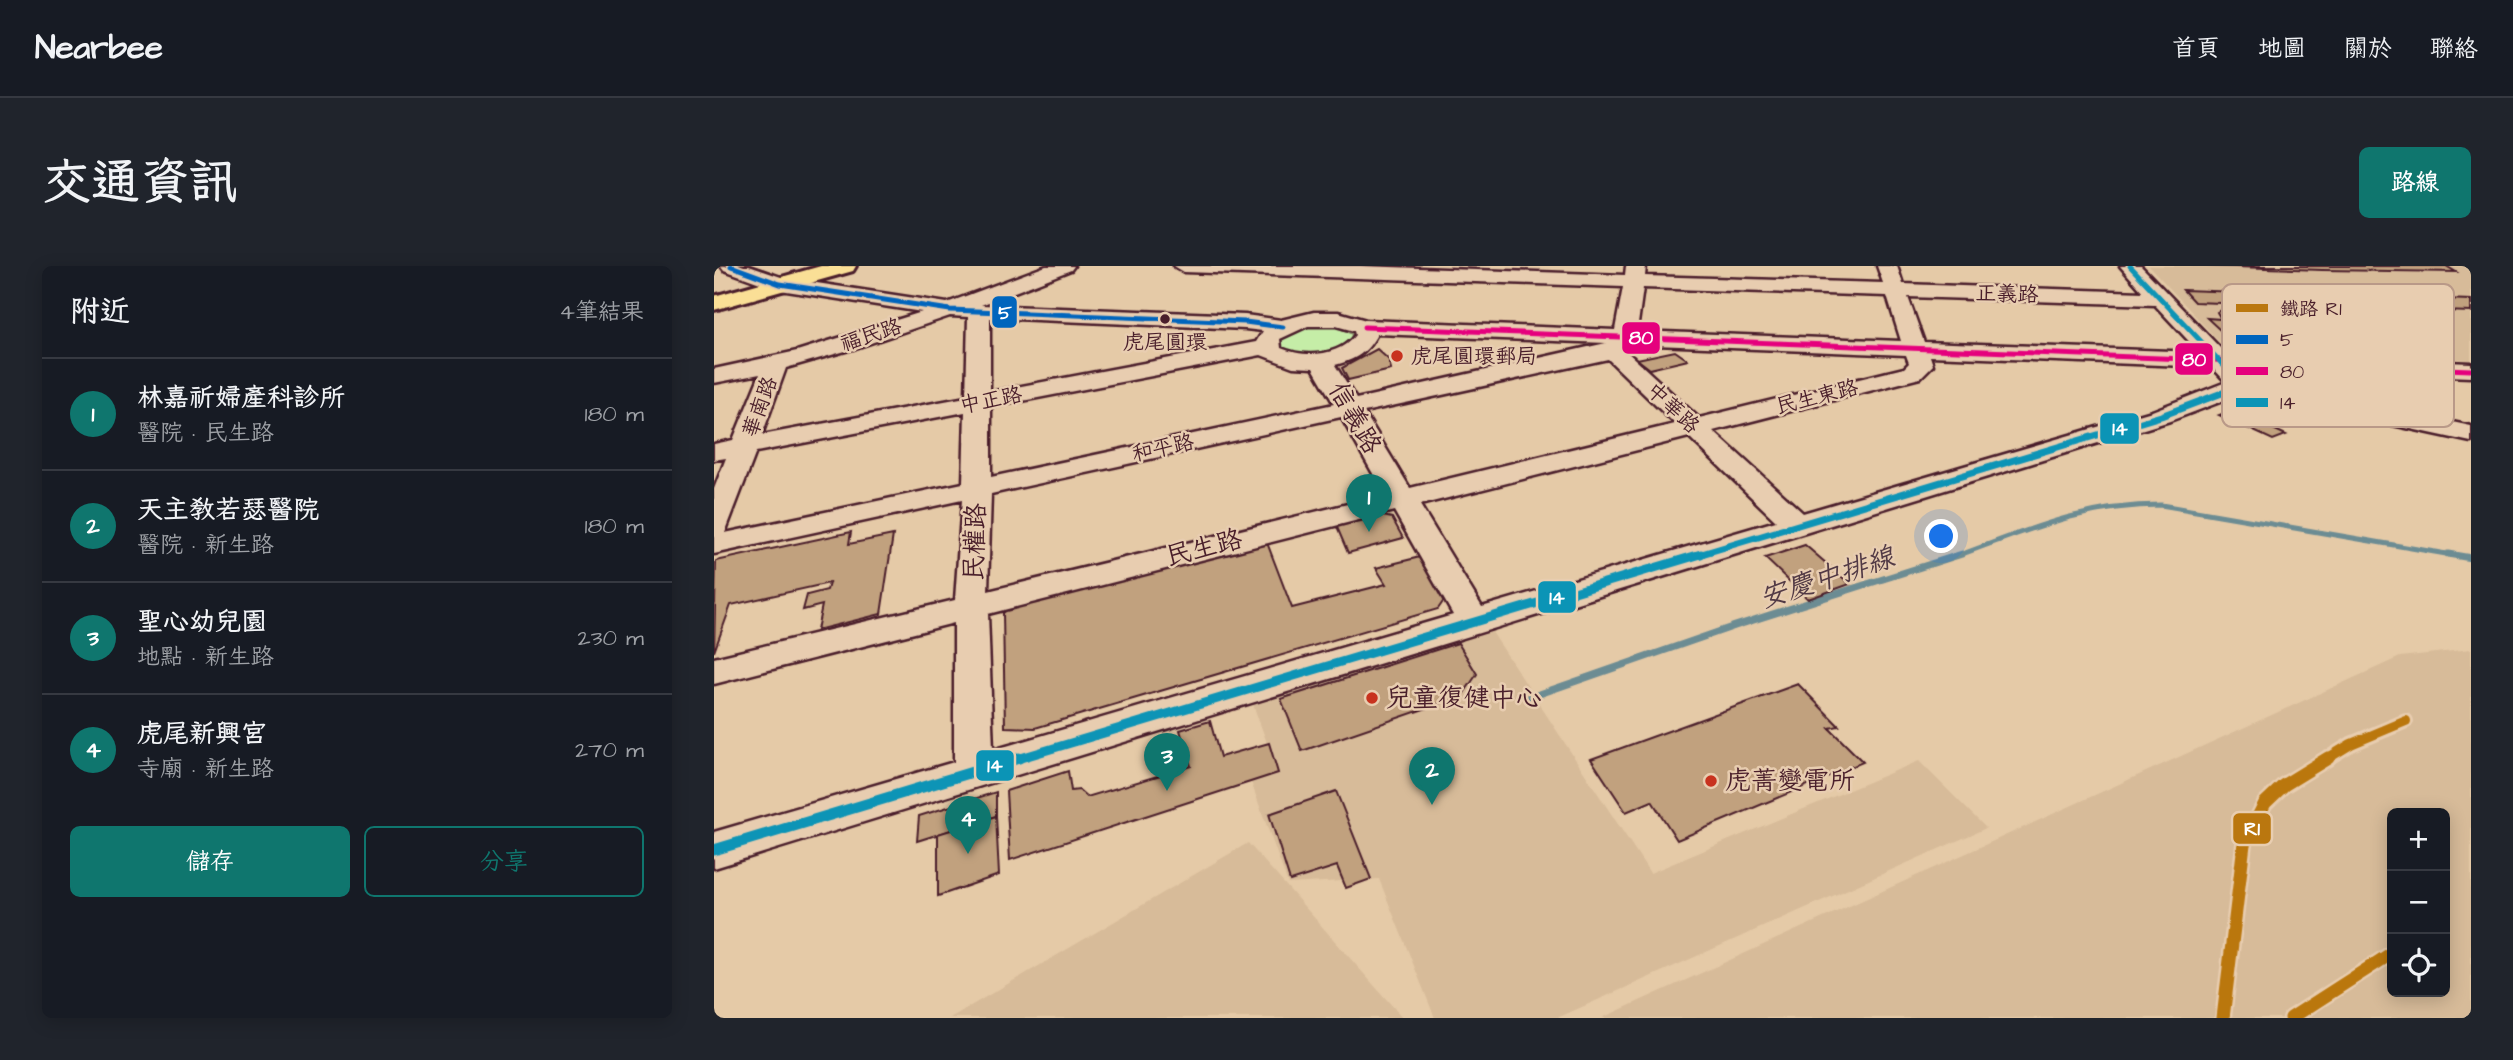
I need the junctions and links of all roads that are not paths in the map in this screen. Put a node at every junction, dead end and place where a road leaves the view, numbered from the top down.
1 (731, 266) edge
2 (845, 266) edge
3 (1064, 266) edge
4 (1184, 266) edge
5 (1887, 266) edge
6 (2130, 266) edge
7 (1351, 269) edge
8 (1635, 274) edge
9 (780, 284) junction
10 (1895, 291) junction
11 (2159, 299) junction
12 (714, 303) edge
13 (965, 311) junction
14 (1314, 319) junction
15 (1283, 327) junction
16 (1364, 327) junction
17 (1617, 344) junction
18 (1267, 347) junction
19 (1917, 348) junction
20 (1320, 359) junction
21 (2219, 360) junction
22 (2222, 360) edge
23 (2222, 363) edge
24 (775, 365) junction
25 (714, 376) edge
26 (2222, 393) edge
27 (979, 402) junction
28 (1349, 408) junction
29 (2438, 427) edge
30 (1694, 428) junction
31 (2471, 434) edge
32 (746, 445) junction
33 (714, 452) edge
34 (977, 488) junction
35 (1403, 499) junction
36 (1798, 525) junction
37 (714, 527) edge
38 (714, 545) edge
39 (971, 606) junction
40 (1474, 622) junction
41 (714, 671) edge
42 (974, 772) junction
43 (714, 850) edge

1 - 9 street
2 - 9 main road
3 - 13 street, 福民路
4 - 7 street, 正義路
5 - 10 street
6 - 11 street
7 - 8 street, 正義路
7 - 14 street
8 - 10 street, 正義路
8 - 17 street
9 - 12 main road
9 - 13 street
10 - 11 street, 正義路
10 - 19 street
11 - 21 street
13 - 15 street
13 - 24 street, 福民路
13 - 27 street, 民權路
14 - 15 street
14 - 16 street
15 - 18 street
16 - 17 street
16 - 20 street
17 - 19 street
17 - 28 street, 和平路
17 - 30 street, 中華路
18 - 20 street
18 - 27 street, 中正路
19 - 21 street
19 - 30 street, 民生東路
20 - 28 street, 信義路
21 - 22 street
21 - 23 street
24 - 25 street, 福民路
24 - 32 street, 華南路
26 - 36 street
27 - 32 street, 中正路
27 - 34 street, 民權路
28 - 34 street, 和平路
28 - 35 street, 信義路
29 - 31 street
30 - 35 street, 民生路
30 - 36 street, 中華路
32 - 33 street, 中正路
32 - 37 street, 華南路
34 - 38 street, 和平路
34 - 39 street, 民權路
35 - 39 street, 民生路
35 - 40 street, 信義路
36 - 40 street
39 - 41 street, 民生路
39 - 42 street, 民權路
40 - 42 street
42 - 43 street

